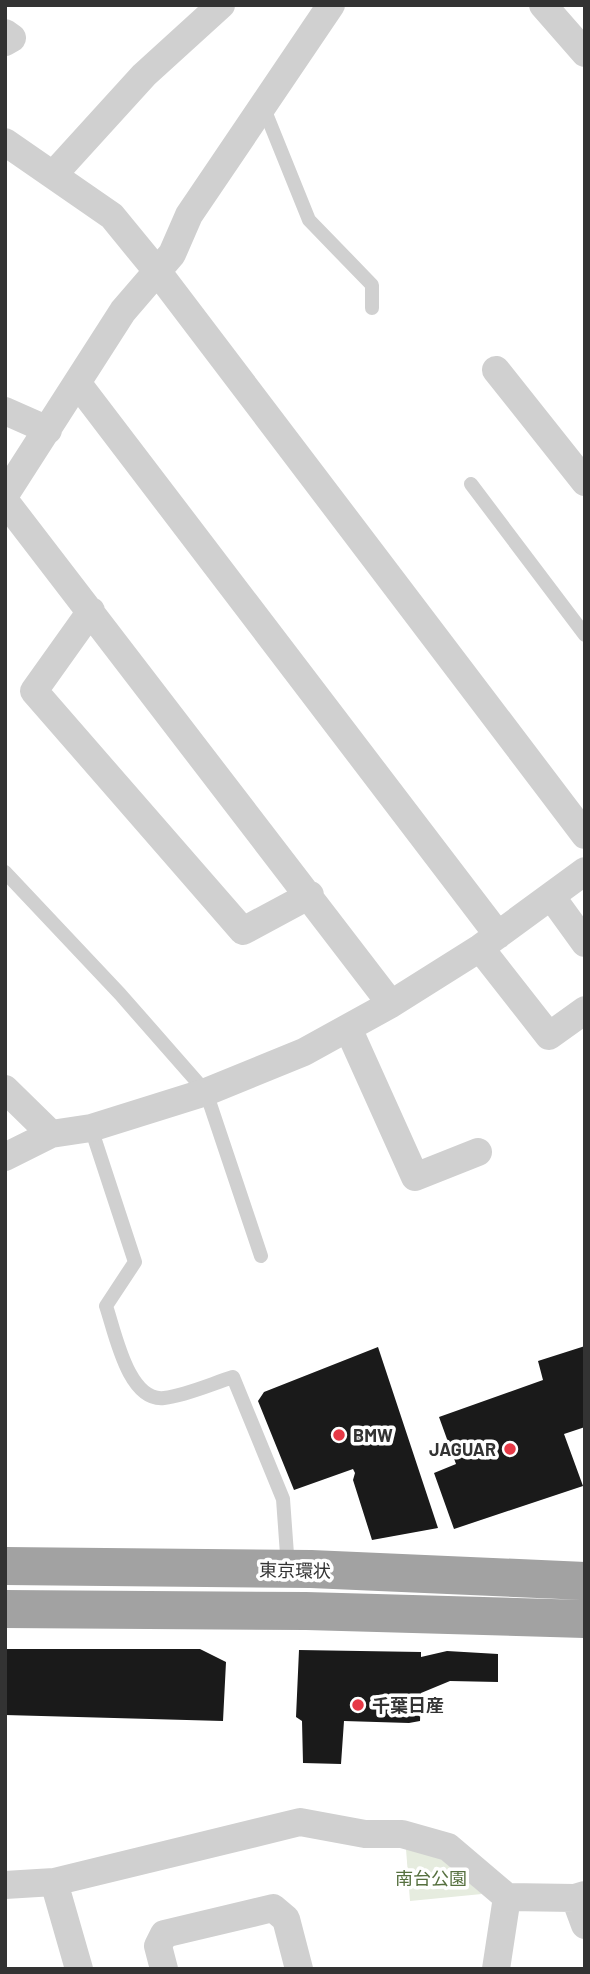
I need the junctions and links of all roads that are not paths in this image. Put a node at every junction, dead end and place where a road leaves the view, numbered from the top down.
1 (221, 5) edge
2 (331, 5) edge
3 (542, 5) edge
4 (5, 33) edge
5 (5, 42) edge
6 (585, 53) edge
7 (263, 106) junction
8 (5, 142) edge
9 (54, 174) junction
10 (157, 271) junction
11 (372, 307) dead end
12 (496, 370) dead end
13 (78, 384) junction
14 (5, 411) edge
15 (48, 430) junction
16 (585, 482) edge
17 (471, 484) dead end
18 (5, 495) edge
19 (5, 501) edge
20 (91, 611) junction
21 (585, 635) edge
22 (585, 835) edge
23 (585, 871) edge
24 (5, 872) edge
25 (310, 895) junction
26 (551, 896) junction
27 (489, 941) junction
28 (585, 943) edge
29 (391, 1004) junction
30 (585, 1010) edge
31 (348, 1028) junction
32 (5, 1089) edge
33 (206, 1092) junction
34 (91, 1128) junction
35 (51, 1134) junction
36 (478, 1152) dead end
37 (5, 1157) edge
38 (261, 1256) dead end
39 (5, 1566) edge
40 (288, 1569) junction
41 (585, 1581) edge
42 (5, 1609) edge
43 (585, 1619) edge
44 (54, 1882) junction
45 (5, 1885) edge
46 (507, 1897) junction
47 (580, 1897) edge
48 (585, 1925) edge
49 (79, 1969) edge
50 (164, 1969) edge
51 (299, 1969) edge
52 (496, 1969) edge

1 - 9 street
2 - 7 street
3 - 6 street
4 - 5 street
7 - 10 street
7 - 11 lane
8 - 9 street
9 - 10 street
10 - 13 street
10 - 22 street
12 - 16 street
13 - 15 street
13 - 27 street
14 - 15 street
15 - 18 street
17 - 21 lane
19 - 20 street
20 - 25 street
20 - 25 street
23 - 26 street
24 - 33 lane
25 - 29 street
26 - 27 street
26 - 28 street
27 - 29 street
27 - 30 street
29 - 31 street
31 - 33 street
31 - 36 street
32 - 35 street
33 - 34 street
33 - 38 lane
34 - 35 street
34 - 40 lane
35 - 37 street
39 - 40 highway, 東京環状
40 - 41 highway, 東京環状
42 - 43 highway
44 - 45 street
44 - 46 street
44 - 49 street
46 - 47 street
46 - 52 street
47 - 48 street
50 - 51 street

